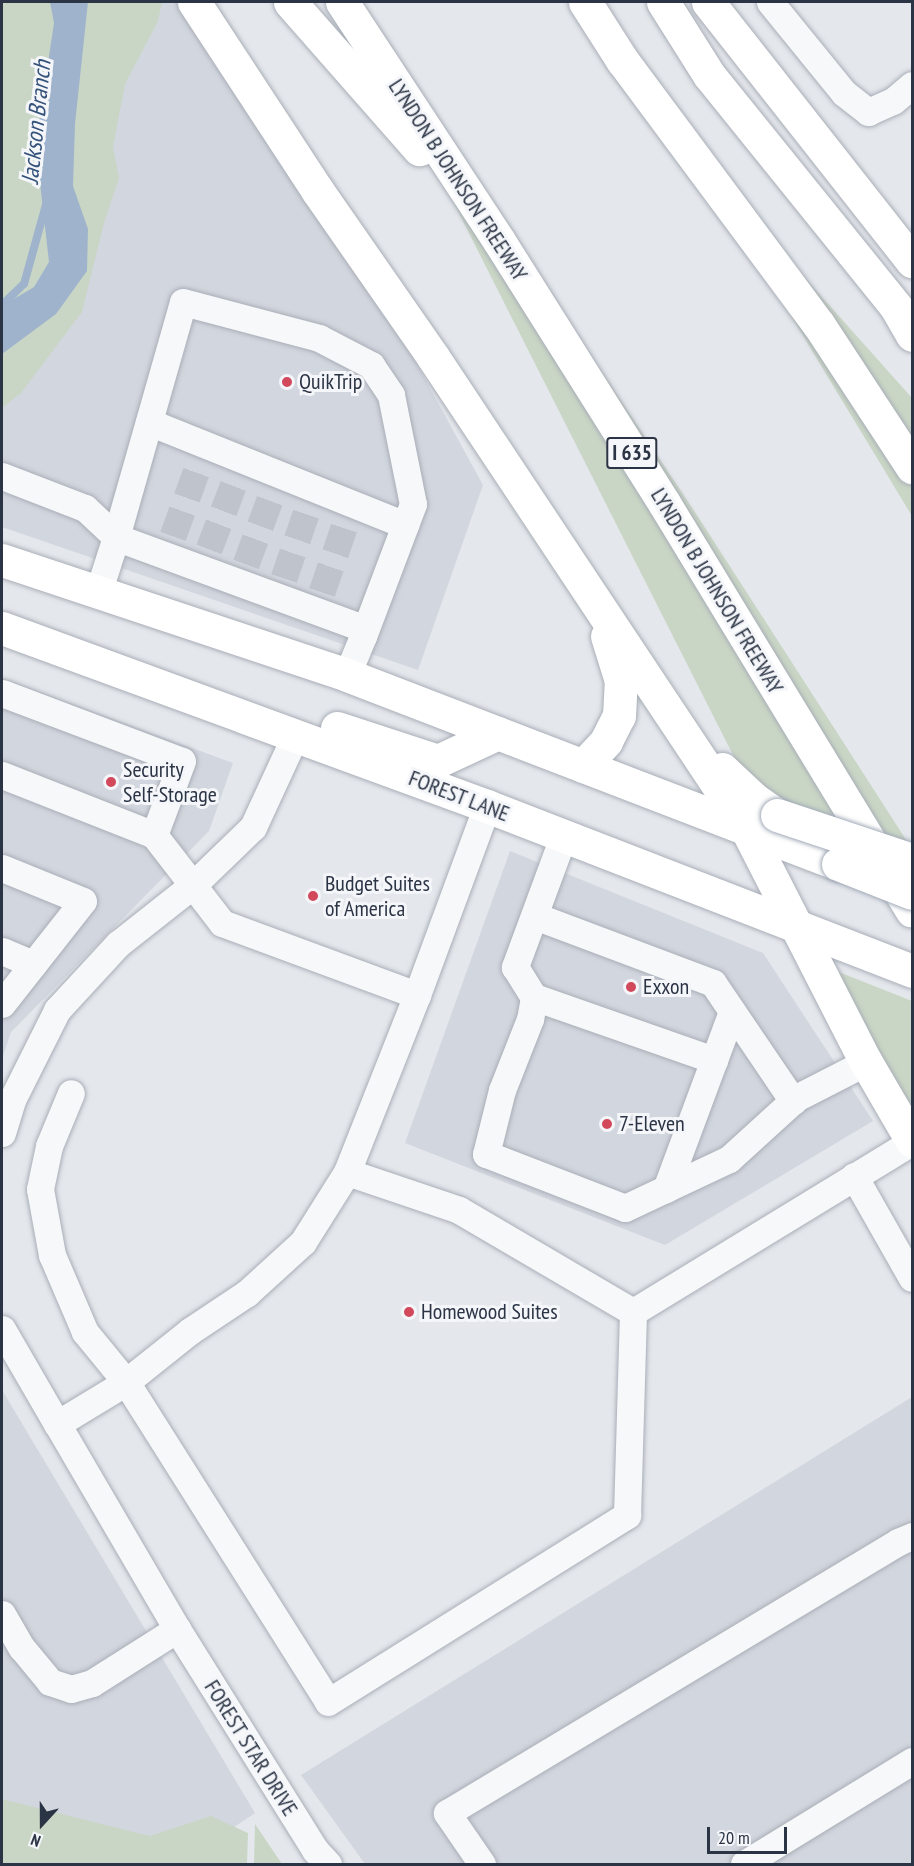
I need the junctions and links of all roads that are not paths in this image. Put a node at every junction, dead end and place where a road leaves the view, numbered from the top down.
1 (194, 2) edge
2 (290, 2) edge
3 (342, 2) edge
4 (585, 2) edge
5 (663, 2) edge
6 (708, 2) edge
7 (770, 2) edge
8 (912, 85) edge
9 (499, 242) junction
10 (912, 261) edge
11 (912, 335) edge
12 (149, 422) junction
13 (912, 467) edge
14 (2, 476) edge
15 (405, 525) junction
16 (116, 537) junction
17 (2, 560) edge
18 (98, 593) junction
19 (594, 598) junction
20 (2, 628) edge
21 (363, 636) junction
22 (347, 675) junction
23 (2, 693) edge
24 (679, 728) junction
25 (498, 733) junction
26 (296, 734) junction
27 (583, 766) junction
28 (2, 776) edge
29 (487, 806) junction
30 (746, 828) junction
31 (154, 835) junction
32 (563, 837) junction
33 (912, 860) edge
34 (2, 868) edge
35 (194, 884) junction
36 (912, 893) edge
37 (912, 911) edge
38 (535, 916) junction
39 (795, 923) junction
40 (2, 951) edge
41 (33, 964) junction
42 (912, 971) edge
43 (417, 995) junction
44 (534, 997) junction
45 (2, 1004) edge
46 (732, 1012) junction
47 (714, 1060) junction
48 (866, 1062) junction
49 (72, 1092) dead end
50 (794, 1101) junction
51 (2, 1133) edge
52 (912, 1142) edge
53 (347, 1172) junction
54 (854, 1176) junction
55 (666, 1189) junction
56 (912, 1278) edge
57 (633, 1312) junction
58 (2, 1329) edge
59 (126, 1382) junction
60 (57, 1424) junction
61 (912, 1536) edge
62 (2, 1614) edge
63 (177, 1629) junction
64 (912, 1761) edge
65 (328, 1864) edge
66 (482, 1864) edge
67 (744, 1864) edge

1 - 19 main road
2 - 9 main road
3 - 9 main road, LYNDON B JOHNSON FREEWAY / I 635
4 - 13 main road
5 - 11 main road
6 - 10 main road
7 - 8 street
9 - 37 main road, LYNDON B JOHNSON FREEWAY / I 635
12 - 15 street
12 - 15 street
12 - 16 street
14 - 16 street
15 - 21 street
16 - 18 street
16 - 21 street
17 - 18 main road
18 - 22 main road
19 - 24 main road
19 - 27 main road
20 - 26 main road, FOREST LANE
21 - 22 street
22 - 25 main road
23 - 31 street
24 - 30 main road
24 - 33 main road, bridge
25 - 26 main road
25 - 27 main road
26 - 29 main road, FOREST LANE
26 - 35 street
27 - 30 main road
28 - 31 street
29 - 32 main road, FOREST LANE
29 - 43 street
30 - 36 main road, bridge
30 - 39 main road
31 - 35 street
32 - 38 street
32 - 39 main road, FOREST LANE
34 - 41 street
35 - 43 street
35 - 51 street
38 - 44 street
38 - 46 street
39 - 42 main road, FOREST LANE
39 - 48 main road
40 - 41 street
41 - 45 street
43 - 53 street
44 - 47 street
44 - 55 street
46 - 47 street
46 - 50 street
47 - 55 street
48 - 50 street
48 - 52 main road
49 - 59 street
50 - 55 street
52 - 54 street
53 - 57 street
53 - 59 street
54 - 56 street
54 - 57 street
57 - 59 street
58 - 60 street, FOREST STAR DRIVE
59 - 60 street
60 - 63 street, FOREST STAR DRIVE
61 - 66 street
62 - 63 street
63 - 65 street, FOREST STAR DRIVE
64 - 67 street

